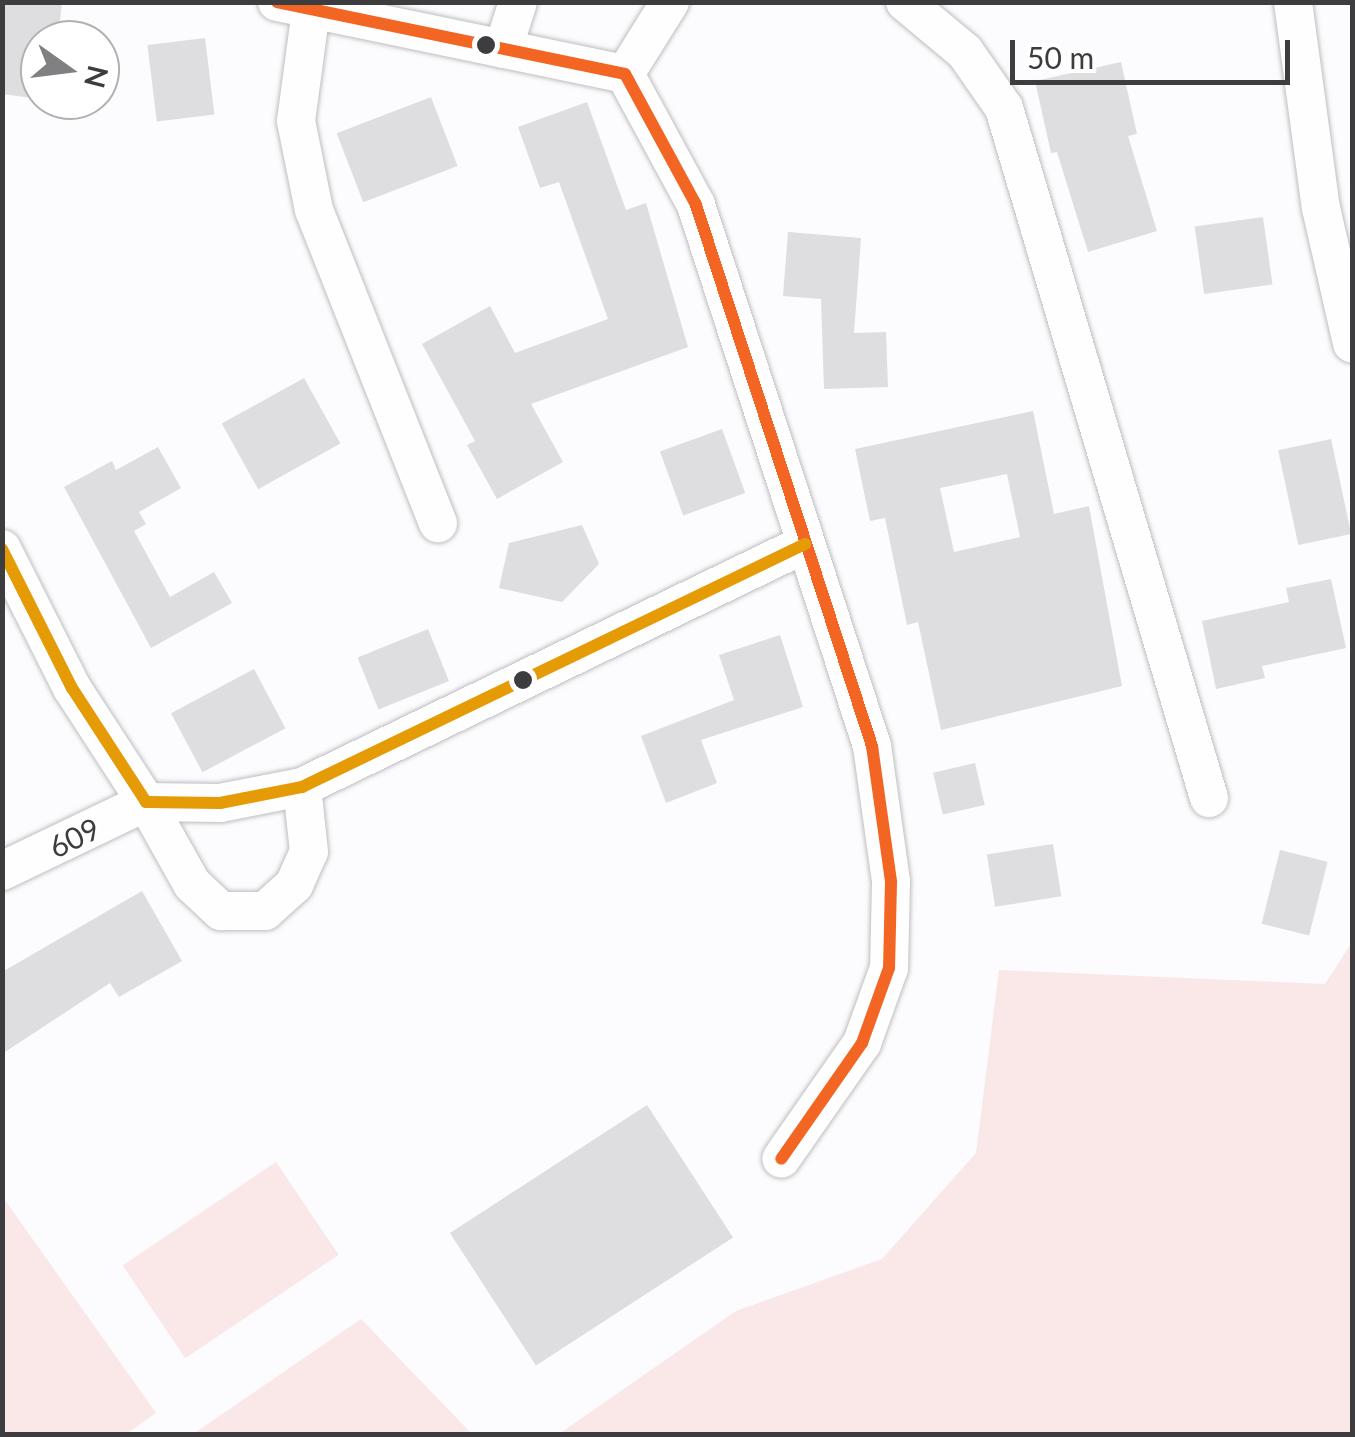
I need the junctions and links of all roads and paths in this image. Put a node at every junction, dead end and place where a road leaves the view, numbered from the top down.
1 (518, 2) edge
2 (670, 2) edge
3 (1293, 2) edge
4 (908, 3) edge
5 (294, 6) edge
6 (503, 49) junction
7 (625, 74) junction
8 (1352, 343) edge
9 (438, 524) dead end
10 (805, 544) junction
11 (2, 549) edge
12 (302, 787) junction
13 (1210, 798) dead end
14 (146, 802) junction
15 (2, 871) edge
16 (781, 1159) dead end

1 - 6 street
2 - 7 street
3 - 8 street
4 - 13 street
5 - 6 street
5 - 9 street
6 - 7 street
7 - 10 street
10 - 12 street
10 - 16 street
11 - 14 street
12 - 14 street
12 - 14 street
14 - 15 street, 609

